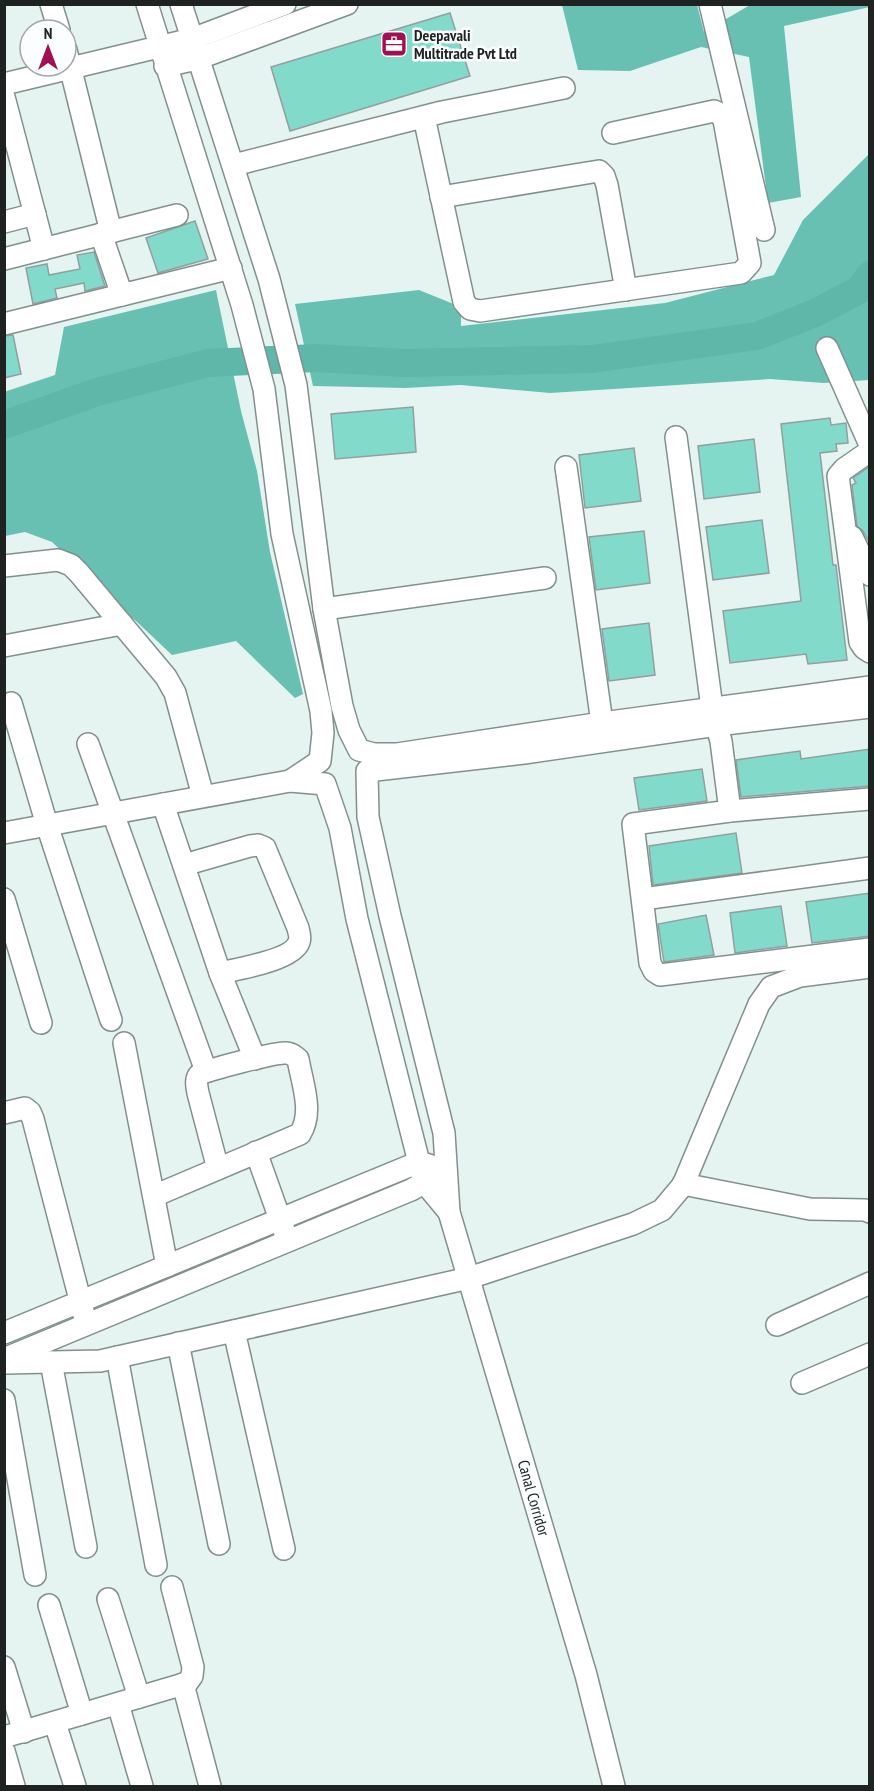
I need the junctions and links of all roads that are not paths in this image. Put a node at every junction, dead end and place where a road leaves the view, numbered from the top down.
1 (147, 4) edge
2 (181, 4) edge
3 (285, 4) edge
4 (346, 4) edge
5 (710, 4) edge
6 (195, 49) junction
7 (162, 56) junction
8 (78, 59) edge
9 (20, 78) edge
10 (73, 78) edge
11 (4, 84) edge
12 (564, 88) dead end
13 (4, 97) edge
14 (424, 117) junction
15 (613, 133) dead end
16 (234, 165) junction
17 (441, 197) junction
18 (35, 214) junction
19 (177, 215) dead end
20 (4, 222) edge
21 (764, 230) dead end
22 (106, 233) junction
23 (44, 249) junction
24 (4, 259) edge
25 (231, 268) junction
26 (626, 290) junction
27 (122, 295) junction
28 (4, 324) edge
29 (827, 348) dead end
30 (676, 437) dead end
31 (870, 445) edge
32 (870, 451) edge
33 (566, 467) dead end
34 (842, 515) junction
35 (4, 566) edge
36 (870, 575) edge
37 (545, 578) dead end
38 (324, 609) junction
39 (122, 624) junction
40 (4, 645) edge
41 (870, 652) edge
42 (870, 687) edge
43 (11, 703) dead end
44 (870, 707) edge
45 (714, 717) junction
46 (602, 723) junction
47 (88, 744) dead end
48 (359, 750) junction
49 (320, 761) junction
50 (367, 771) junction
51 (290, 781) junction
52 (325, 784) junction
53 (203, 796) junction
54 (870, 799) edge
55 (163, 804) junction
56 (730, 811) junction
57 (113, 813) junction
58 (47, 825) junction
59 (4, 833) edge
60 (184, 865) junction
61 (870, 868) edge
62 (4, 899) edge
63 (643, 899) junction
64 (870, 949) edge
65 (870, 967) edge
66 (220, 974) junction
67 (111, 1020) dead end
68 (41, 1023) dead end
69 (124, 1043) dead end
70 (255, 1059) junction
71 (206, 1071) junction
72 (4, 1113) edge
73 (256, 1152) junction
74 (218, 1169) junction
75 (447, 1170) junction
76 (422, 1172) junction
77 (683, 1184) junction
78 (154, 1196) junction
79 (450, 1212) junction
80 (870, 1212) edge
81 (279, 1220) junction
82 (288, 1241) junction
83 (167, 1266) junction
84 (469, 1278) junction
85 (870, 1283) edge
86 (80, 1302) junction
87 (87, 1325) junction
88 (777, 1325) dead end
89 (234, 1331) junction
90 (4, 1334) edge
91 (178, 1343) junction
92 (870, 1354) edge
93 (117, 1357) junction
94 (4, 1361) edge
95 (51, 1362) junction
96 (802, 1383) dead end
97 (4, 1400) edge
98 (219, 1544) dead end
99 (86, 1547) dead end
100 (284, 1549) dead end
101 (156, 1565) dead end
102 (35, 1575) dead end
103 (172, 1587) dead end
104 (108, 1599) dead end
105 (49, 1605) dead end
106 (4, 1667) edge
107 (183, 1684) junction
108 (139, 1697) junction
109 (118, 1704) junction
110 (82, 1714) junction
111 (55, 1722) junction
112 (14, 1735) edge
113 (4, 1751) edge
114 (14, 1786) edge
115 (75, 1786) edge
116 (142, 1786) edge
117 (210, 1786) edge
118 (614, 1786) edge

1 - 7 street
2 - 6 street
3 - 6 street
4 - 6 street
5 - 21 street
6 - 7 street
6 - 16 street
7 - 8 street
7 - 25 street
9 - 11 street
10 - 22 street
12 - 14 street
13 - 18 street
14 - 16 street
14 - 17 street
15 - 26 street
16 - 38 street
17 - 26 street
17 - 26 street
18 - 20 street
18 - 23 street
19 - 22 street
22 - 23 street
22 - 27 street
23 - 24 street
25 - 27 street
25 - 49 street
27 - 28 street
29 - 31 street
30 - 45 street
32 - 34 street
33 - 46 street
34 - 36 street
34 - 41 street
35 - 39 street
37 - 38 street
38 - 48 street
39 - 40 street
39 - 53 street
42 - 45 street
43 - 58 street
44 - 45 street
45 - 46 street
45 - 50 street
45 - 56 street
46 - 48 street
47 - 57 street
48 - 49 street
48 - 50 street
49 - 51 street
49 - 52 street
50 - 52 street
50 - 75 street
51 - 52 street
51 - 53 street
52 - 76 street
53 - 55 street
54 - 56 street
55 - 57 street
55 - 60 street
56 - 63 street
57 - 58 street
57 - 71 street
58 - 59 street
58 - 67 street
60 - 66 street
60 - 66 street
61 - 63 street
62 - 68 street
63 - 64 street
65 - 77 street
66 - 70 street
69 - 78 street
70 - 71 street
70 - 73 street
71 - 74 street
72 - 86 street
73 - 74 street
73 - 81 street
74 - 78 street
75 - 76 street
75 - 79 street
76 - 79 street
76 - 81 street
76 - 82 street
77 - 80 street
77 - 84 street
78 - 83 street
79 - 84 street, Canal Corridor
81 - 82 street
81 - 83 street
82 - 87 street
83 - 86 street
84 - 89 street
84 - 118 street, Canal Corridor
85 - 88 street
86 - 87 street
86 - 90 street
87 - 94 street
89 - 91 street
89 - 100 street
91 - 93 street
91 - 98 street
92 - 96 street
93 - 95 street
93 - 101 street
94 - 95 street
95 - 99 street
97 - 102 street
103 - 107 street
104 - 108 street
105 - 110 street
106 - 112 street
107 - 108 street
107 - 117 street
108 - 109 street
109 - 110 street
109 - 116 street
110 - 111 street
111 - 112 street
111 - 115 street
113 - 114 street

